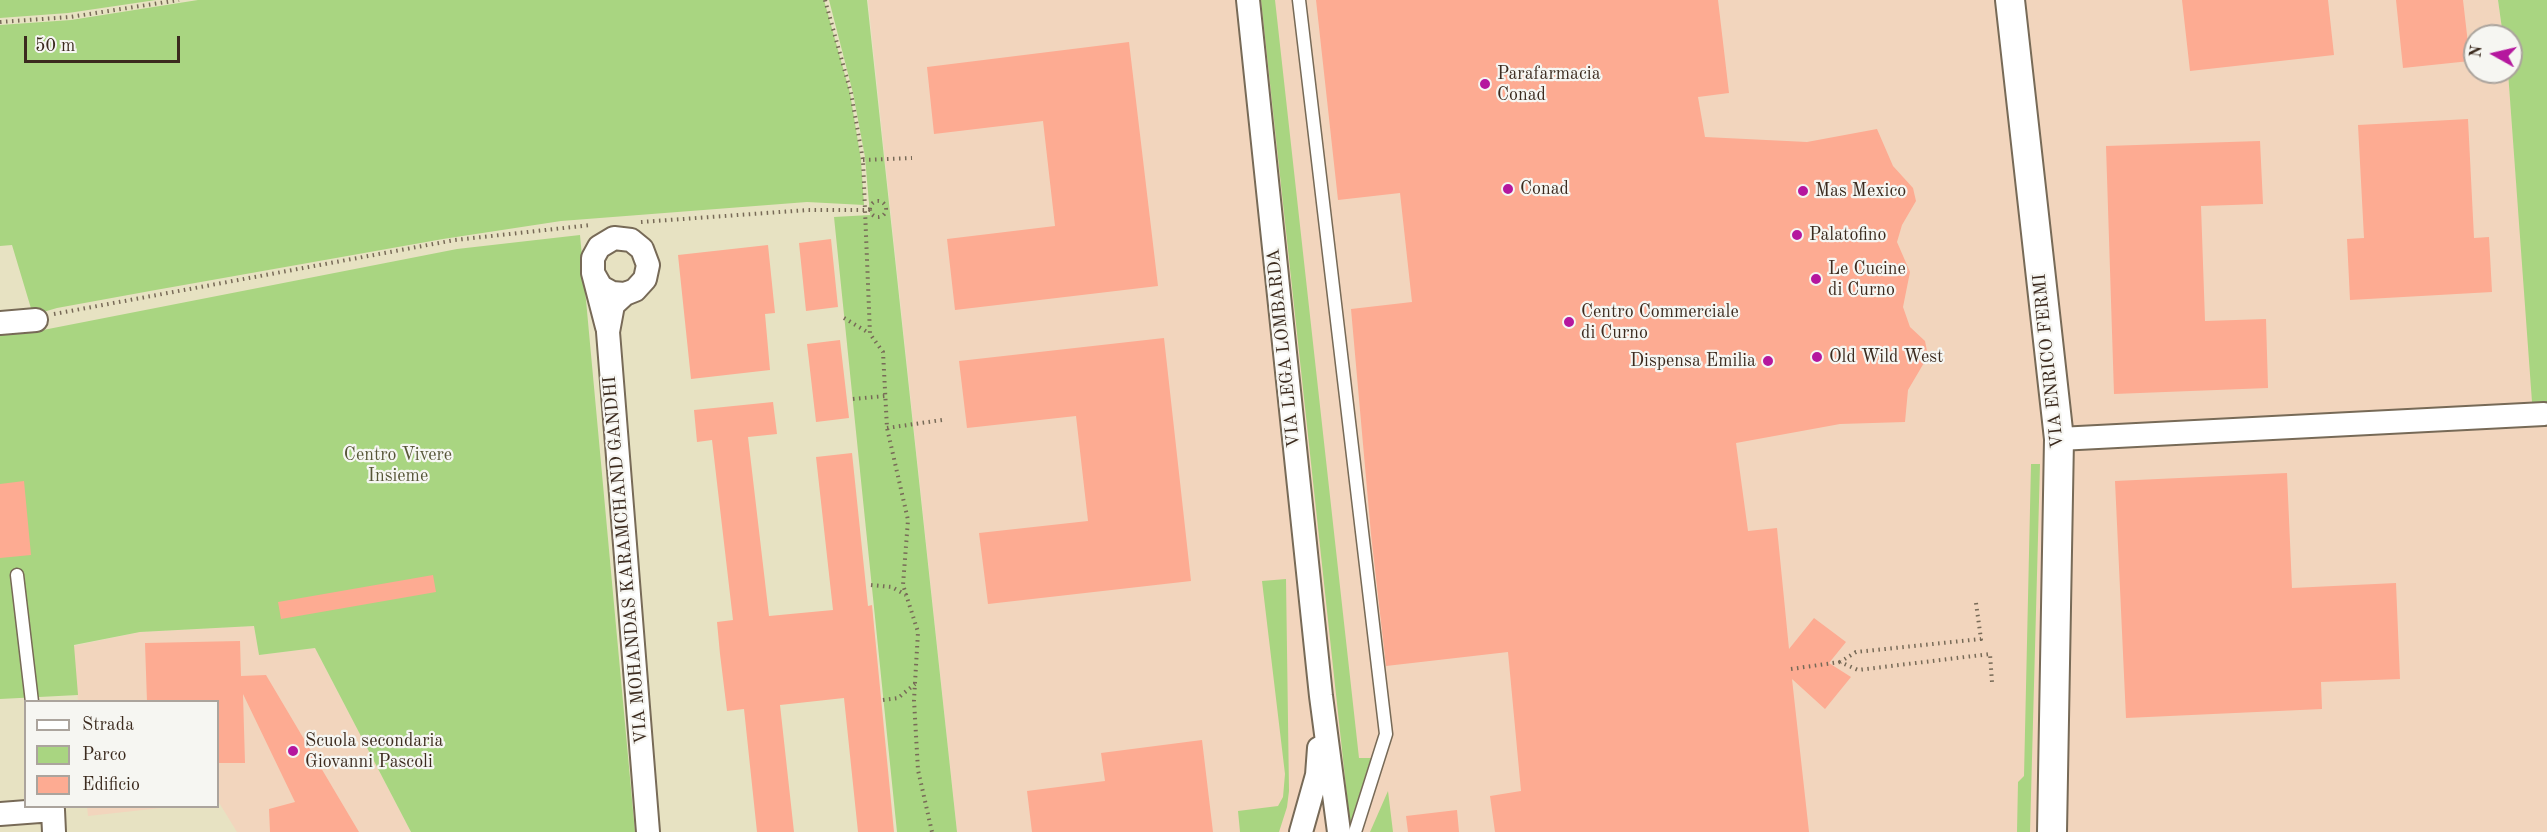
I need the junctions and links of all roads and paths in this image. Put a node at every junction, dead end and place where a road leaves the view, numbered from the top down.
1 (178, 0) edge
2 (825, 0) edge
3 (1248, 0) edge
4 (1299, 0) edge
5 (2010, 0) edge
6 (0, 21) edge
7 (912, 158) dead end
8 (863, 160) junction
9 (868, 210) junction
10 (629, 222) dead end
11 (593, 225) dead end
12 (593, 273) junction
13 (625, 294) junction
14 (844, 318) dead end
15 (36, 320) joint
16 (0, 323) edge
17 (608, 332) junction
18 (870, 334) junction
19 (885, 396) junction
20 (853, 399) dead end
21 (2544, 414) dead end
22 (942, 420) dead end
23 (887, 428) junction
24 (2059, 439) junction
25 (17, 575) dead end
26 (872, 585) dead end
27 (907, 596) junction
28 (1976, 603) dead end
29 (1840, 662) junction
30 (1791, 669) dead end
31 (1992, 682) dead end
32 (916, 684) junction
33 (1321, 696) junction
34 (32, 700) edge
35 (883, 700) dead end
36 (35, 809) edge
37 (0, 814) edge
38 (54, 832) edge
39 (648, 832) edge
40 (932, 832) edge
41 (1302, 832) edge
42 (1339, 832) edge
43 (1355, 832) edge
44 (2052, 832) edge

1 - 6 path
2 - 8 path
3 - 33 street, VIA LEGA LOMBARDA
4 - 43 lane
5 - 24 street, VIA ENRICO FERMI
7 - 8 path
8 - 9 path
9 - 9 path
9 - 10 path
9 - 18 path
11 - 15 path
12 - 13 street
12 - 13 street, VIA MOHANDAS KARAMCHAND GANDHI
12 - 17 street
13 - 17 street, VIA MOHANDAS KARAMCHAND GANDHI
14 - 18 path
15 - 16 street
17 - 39 street, VIA MOHANDAS KARAMCHAND GANDHI
18 - 19 path
19 - 20 path
19 - 23 path
21 - 24 street
22 - 23 path
23 - 27 path
24 - 44 street, VIA ENRICO FERMI
25 - 34 lane
26 - 27 path
27 - 32 path
28 - 29 path
29 - 30 path
29 - 31 path
32 - 35 path
32 - 40 path
33 - 41 street, VIA LEGA LOMBARDA
33 - 42 street, VIA LEGA LOMBARDA
36 - 37 street
36 - 38 street

